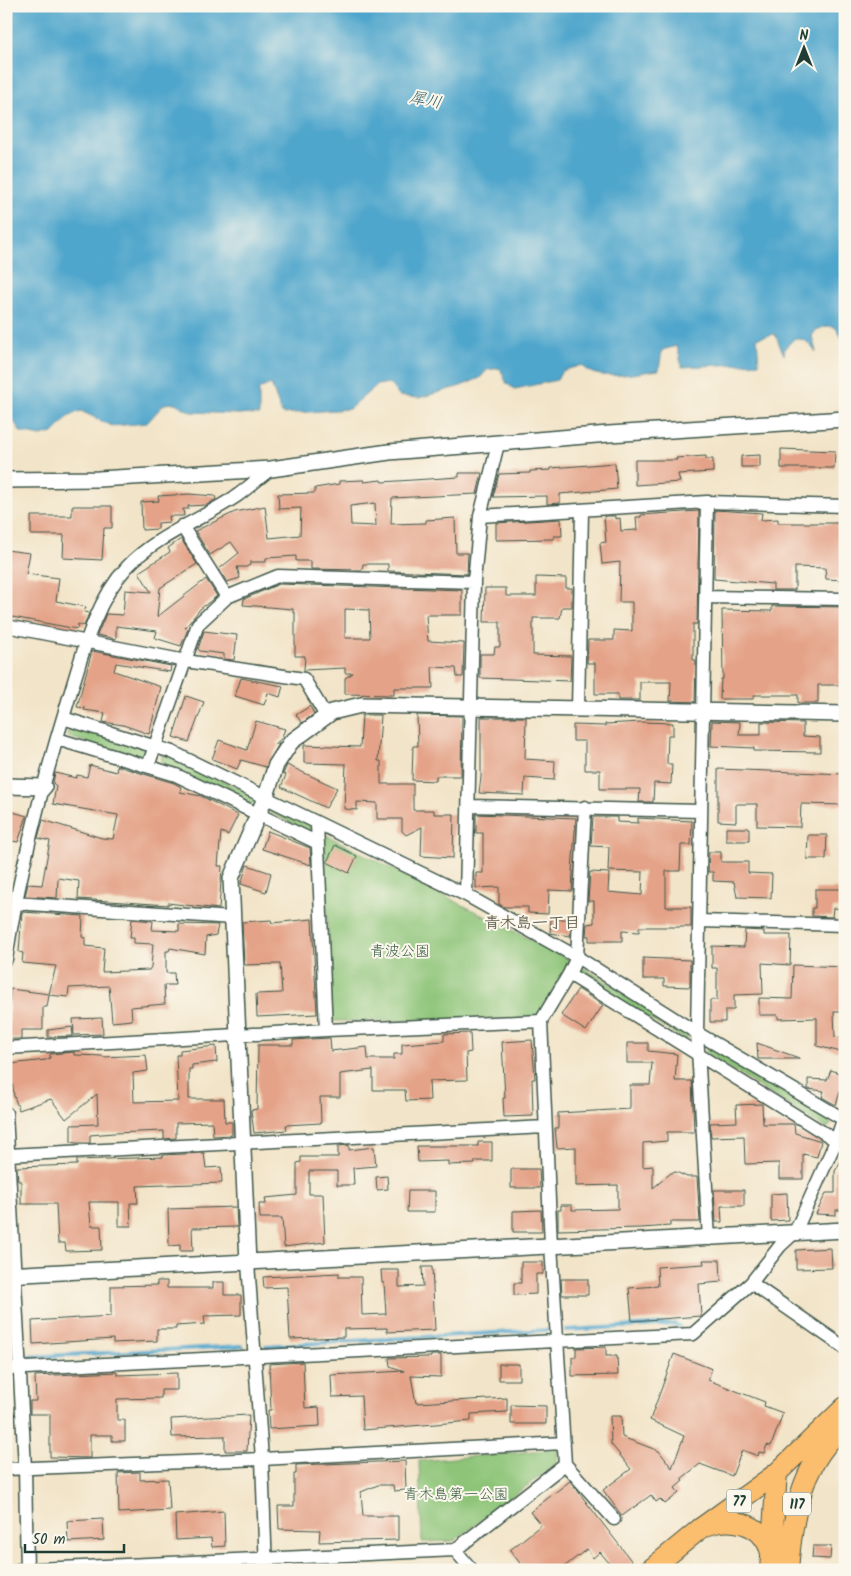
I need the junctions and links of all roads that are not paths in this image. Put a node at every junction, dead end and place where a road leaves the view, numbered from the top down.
1 (845, 419) edge
2 (498, 444) junction
3 (270, 469) junction
4 (6, 480) edge
5 (706, 502) junction
6 (845, 506) edge
7 (582, 511) junction
8 (480, 516) junction
9 (182, 526) junction
10 (474, 582) junction
11 (226, 597) junction
12 (706, 597) junction
13 (845, 599) edge
14 (6, 626) edge
15 (87, 641) junction
16 (186, 661) junction
17 (471, 706) junction
18 (578, 708) junction
19 (703, 712) junction
20 (845, 714) edge
21 (326, 716) junction
22 (63, 718) junction
23 (57, 739) junction
24 (155, 747) junction
25 (148, 766) junction
26 (6, 786) edge
27 (44, 787) junction
28 (266, 796) junction
29 (468, 806) junction
30 (585, 808) junction
31 (701, 811) junction
32 (258, 816) junction
33 (317, 824) junction
34 (318, 843) junction
35 (466, 895) junction
36 (15, 903) junction
37 (232, 918) junction
38 (699, 921) junction
39 (845, 925) edge
40 (576, 956) junction
41 (6, 959) edge
42 (569, 974) junction
43 (541, 1021) junction
44 (326, 1030) junction
45 (697, 1033) junction
46 (237, 1036) junction
47 (6, 1048) edge
48 (698, 1055) junction
49 (6, 1113) edge
50 (844, 1118) edge
51 (545, 1127) junction
52 (7, 1136) edge
53 (244, 1144) junction
54 (840, 1144) edge
55 (8, 1155) junction
56 (845, 1230) edge
57 (795, 1232) junction
58 (709, 1239) junction
59 (551, 1245) junction
60 (248, 1263) junction
61 (10, 1274) edge
62 (751, 1283) junction
63 (557, 1340) junction
64 (845, 1348) edge
65 (255, 1354) junction
66 (20, 1368) junction
67 (6, 1369) edge
68 (845, 1407) edge
69 (845, 1426) edge
70 (564, 1443) junction
71 (826, 1444) junction
72 (262, 1459) junction
73 (565, 1464) junction
74 (25, 1468) junction
75 (6, 1469) edge
76 (777, 1473) junction
77 (614, 1519) dead end
78 (701, 1528) junction
79 (455, 1550) junction
80 (770, 1561) edge
81 (266, 1565) edge
82 (27, 1569) edge
83 (16, 1570) edge
84 (472, 1570) edge
85 (650, 1570) edge
86 (788, 1570) edge

1 - 2 street
2 - 3 street
2 - 8 street
3 - 4 street
3 - 9 street
5 - 6 street
5 - 7 street
5 - 12 street
7 - 8 street
7 - 18 street
8 - 10 street
9 - 11 street
9 - 15 street
10 - 11 street
10 - 17 street
11 - 16 street
12 - 13 street
12 - 19 street
14 - 15 street
15 - 16 street
15 - 22 street
16 - 21 street
16 - 24 street
17 - 18 street
17 - 21 street
17 - 29 street
18 - 19 street
19 - 20 street
19 - 31 street
21 - 28 street
22 - 23 street
22 - 24 street
23 - 25 street
23 - 27 street
24 - 25 street
24 - 28 street
25 - 32 street
26 - 27 street
27 - 36 street
28 - 32 street
28 - 33 street
29 - 30 street
29 - 35 street
30 - 31 street
30 - 40 street
31 - 38 street
32 - 34 street
32 - 37 street
33 - 34 street
33 - 35 street
34 - 44 street
35 - 40 street
36 - 37 street
36 - 41 street
37 - 46 street
38 - 39 street
38 - 45 street
40 - 42 street
40 - 45 street
42 - 43 street
42 - 48 street
43 - 44 street
43 - 51 street
44 - 46 street
45 - 48 street
45 - 50 street
46 - 47 street
46 - 53 street
48 - 54 street
48 - 58 street
49 - 52 street
50 - 54 street
51 - 53 street
51 - 59 street
52 - 55 street
53 - 55 street
53 - 60 street
54 - 57 street
55 - 61 street
56 - 57 street
57 - 58 street
57 - 62 street
58 - 59 street
59 - 60 street
59 - 63 street
60 - 61 street
60 - 65 street
61 - 66 street
62 - 63 street
62 - 64 street
63 - 65 street
63 - 70 street
65 - 66 street
65 - 72 street
66 - 67 street
66 - 74 street
68 - 76 main road, 117
69 - 71 main road, 117
70 - 72 street
70 - 73 street
71 - 76 main road
71 - 86 main road, 117
72 - 74 street
72 - 81 street
73 - 77 street
73 - 79 street
74 - 75 street
74 - 82 street
76 - 78 main road, 77
76 - 80 main road, 117
78 - 80 main road
78 - 85 main road, 77
79 - 81 street
79 - 84 street
81 - 82 street
82 - 83 street

